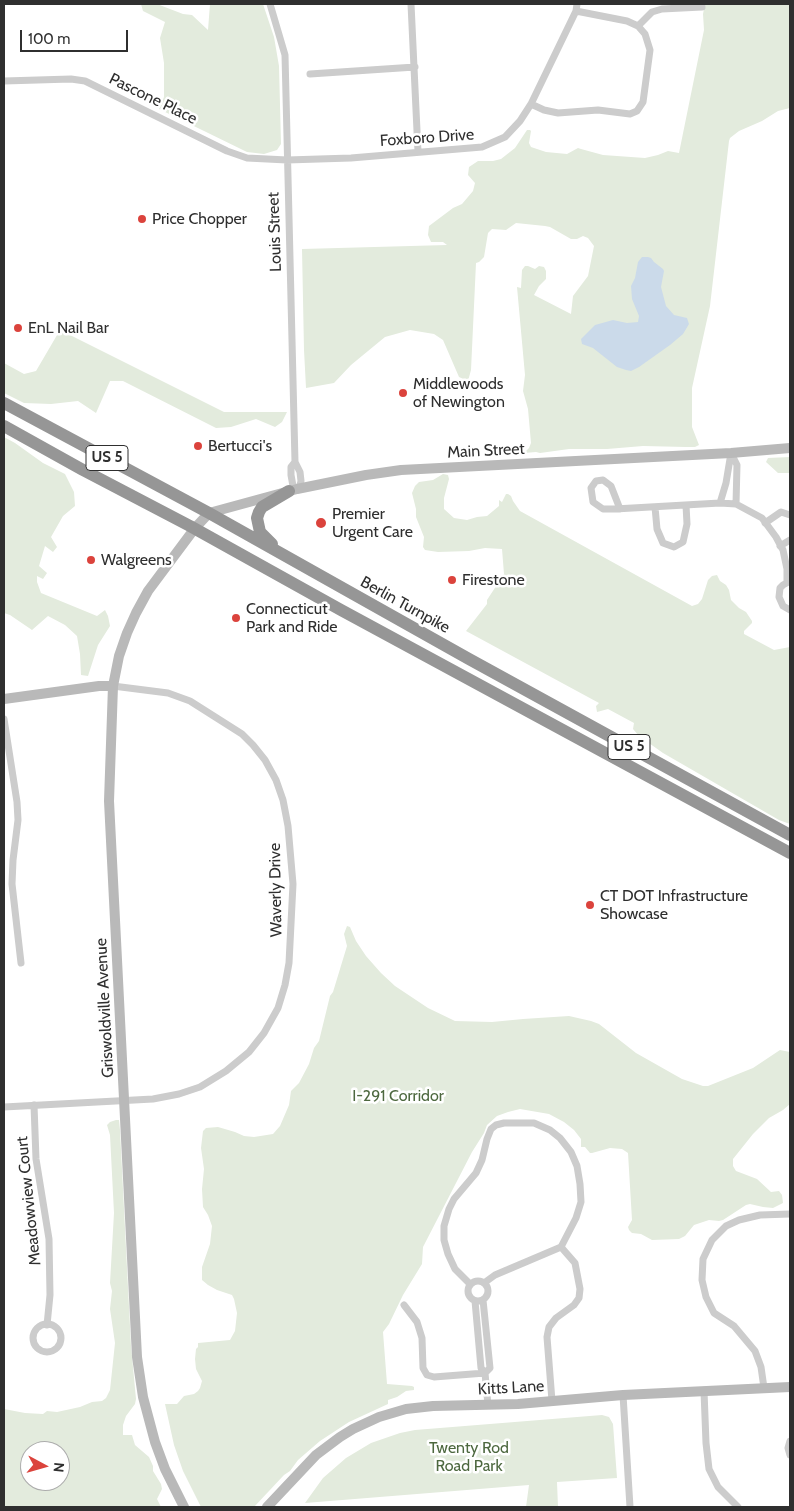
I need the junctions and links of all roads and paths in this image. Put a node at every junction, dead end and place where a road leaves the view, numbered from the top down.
1 (270, 4) edge
2 (411, 4) edge
3 (702, 7) dead end
4 (576, 8) edge
5 (638, 26) junction
6 (415, 68) junction
7 (310, 74) dead end
8 (4, 81) edge
9 (530, 104) junction
10 (418, 152) junction
11 (286, 160) junction
12 (4, 403) edge
13 (4, 426) edge
14 (790, 448) edge
15 (732, 453) junction
16 (293, 490) junction
17 (720, 503) junction
18 (736, 504) junction
19 (686, 505) junction
20 (655, 506) junction
21 (620, 509) junction
22 (209, 513) junction
23 (790, 515) edge
24 (766, 523) junction
25 (195, 528) junction
26 (790, 540) edge
27 (780, 546) junction
28 (285, 555) junction
29 (789, 582) edge
30 (790, 610) edge
31 (469, 659) junction
32 (476, 684) junction
33 (113, 686) junction
34 (4, 699) edge
35 (4, 719) edge
36 (790, 835) edge
37 (789, 850) edge
38 (21, 963) dead end
39 (125, 1100) junction
40 (34, 1105) junction
41 (4, 1106) edge
42 (790, 1214) edge
43 (561, 1247) junction
44 (484, 1283) junction
45 (470, 1284) junction
46 (483, 1300) junction
47 (475, 1301) junction
48 (404, 1305) dead end
49 (47, 1325) dead end
50 (485, 1373) junction
51 (790, 1387) edge
52 (764, 1388) junction
53 (704, 1391) junction
54 (623, 1395) junction
55 (552, 1401) junction
56 (488, 1405) junction
57 (790, 1441) edge
58 (790, 1455) edge
59 (182, 1504) edge
60 (267, 1507) edge
61 (630, 1507) edge
62 (738, 1507) edge

1 - 11 street, Louis Street
2 - 6 street
3 - 5 street
4 - 5 street
4 - 9 street, Foxboro Drive
5 - 9 street
6 - 7 street
6 - 10 street
8 - 11 street, Pascone Place
9 - 10 street, Foxboro Drive
10 - 11 street, Foxboro Drive
11 - 16 street, Louis Street
12 - 22 highway, Berlin Turnpike / US 5
13 - 25 highway, US 5
14 - 15 street, Main Street
15 - 16 street, Main Street
15 - 17 street
15 - 18 street
16 - 22 street, Main Street
16 - 28 highway
17 - 18 street
17 - 19 street
18 - 24 street
19 - 20 street
19 - 20 street
20 - 21 street
21 - 21 street
22 - 25 street
22 - 28 highway, Berlin Turnpike / US 5
23 - 24 street
24 - 27 street
25 - 32 highway, US 5
25 - 33 street, Griswoldville Avenue
26 - 27 street
27 - 29 street
28 - 31 highway, Berlin Turnpike / US 5
29 - 30 street
31 - 32 highway
31 - 36 highway, Berlin Turnpike / US 5
32 - 37 highway, US 5
33 - 34 street
33 - 39 street, Griswoldville Avenue
33 - 39 street, Waverly Drive
35 - 38 street
39 - 40 street, Waverly Drive
39 - 59 street, Griswoldville Avenue
40 - 41 street, Waverly Drive
40 - 49 street, Meadowview Court
42 - 52 street
43 - 44 street
43 - 45 street
43 - 55 street
44 - 45 street
44 - 46 street
45 - 47 street
46 - 47 street
46 - 50 street
47 - 50 street
48 - 50 street
50 - 56 street
51 - 52 street, Kitts Lane
52 - 53 street, Kitts Lane
53 - 54 street, Kitts Lane
53 - 62 street
54 - 55 street, Kitts Lane
54 - 61 street
55 - 56 street, Kitts Lane
56 - 60 street, Kitts Lane
57 - 58 street

